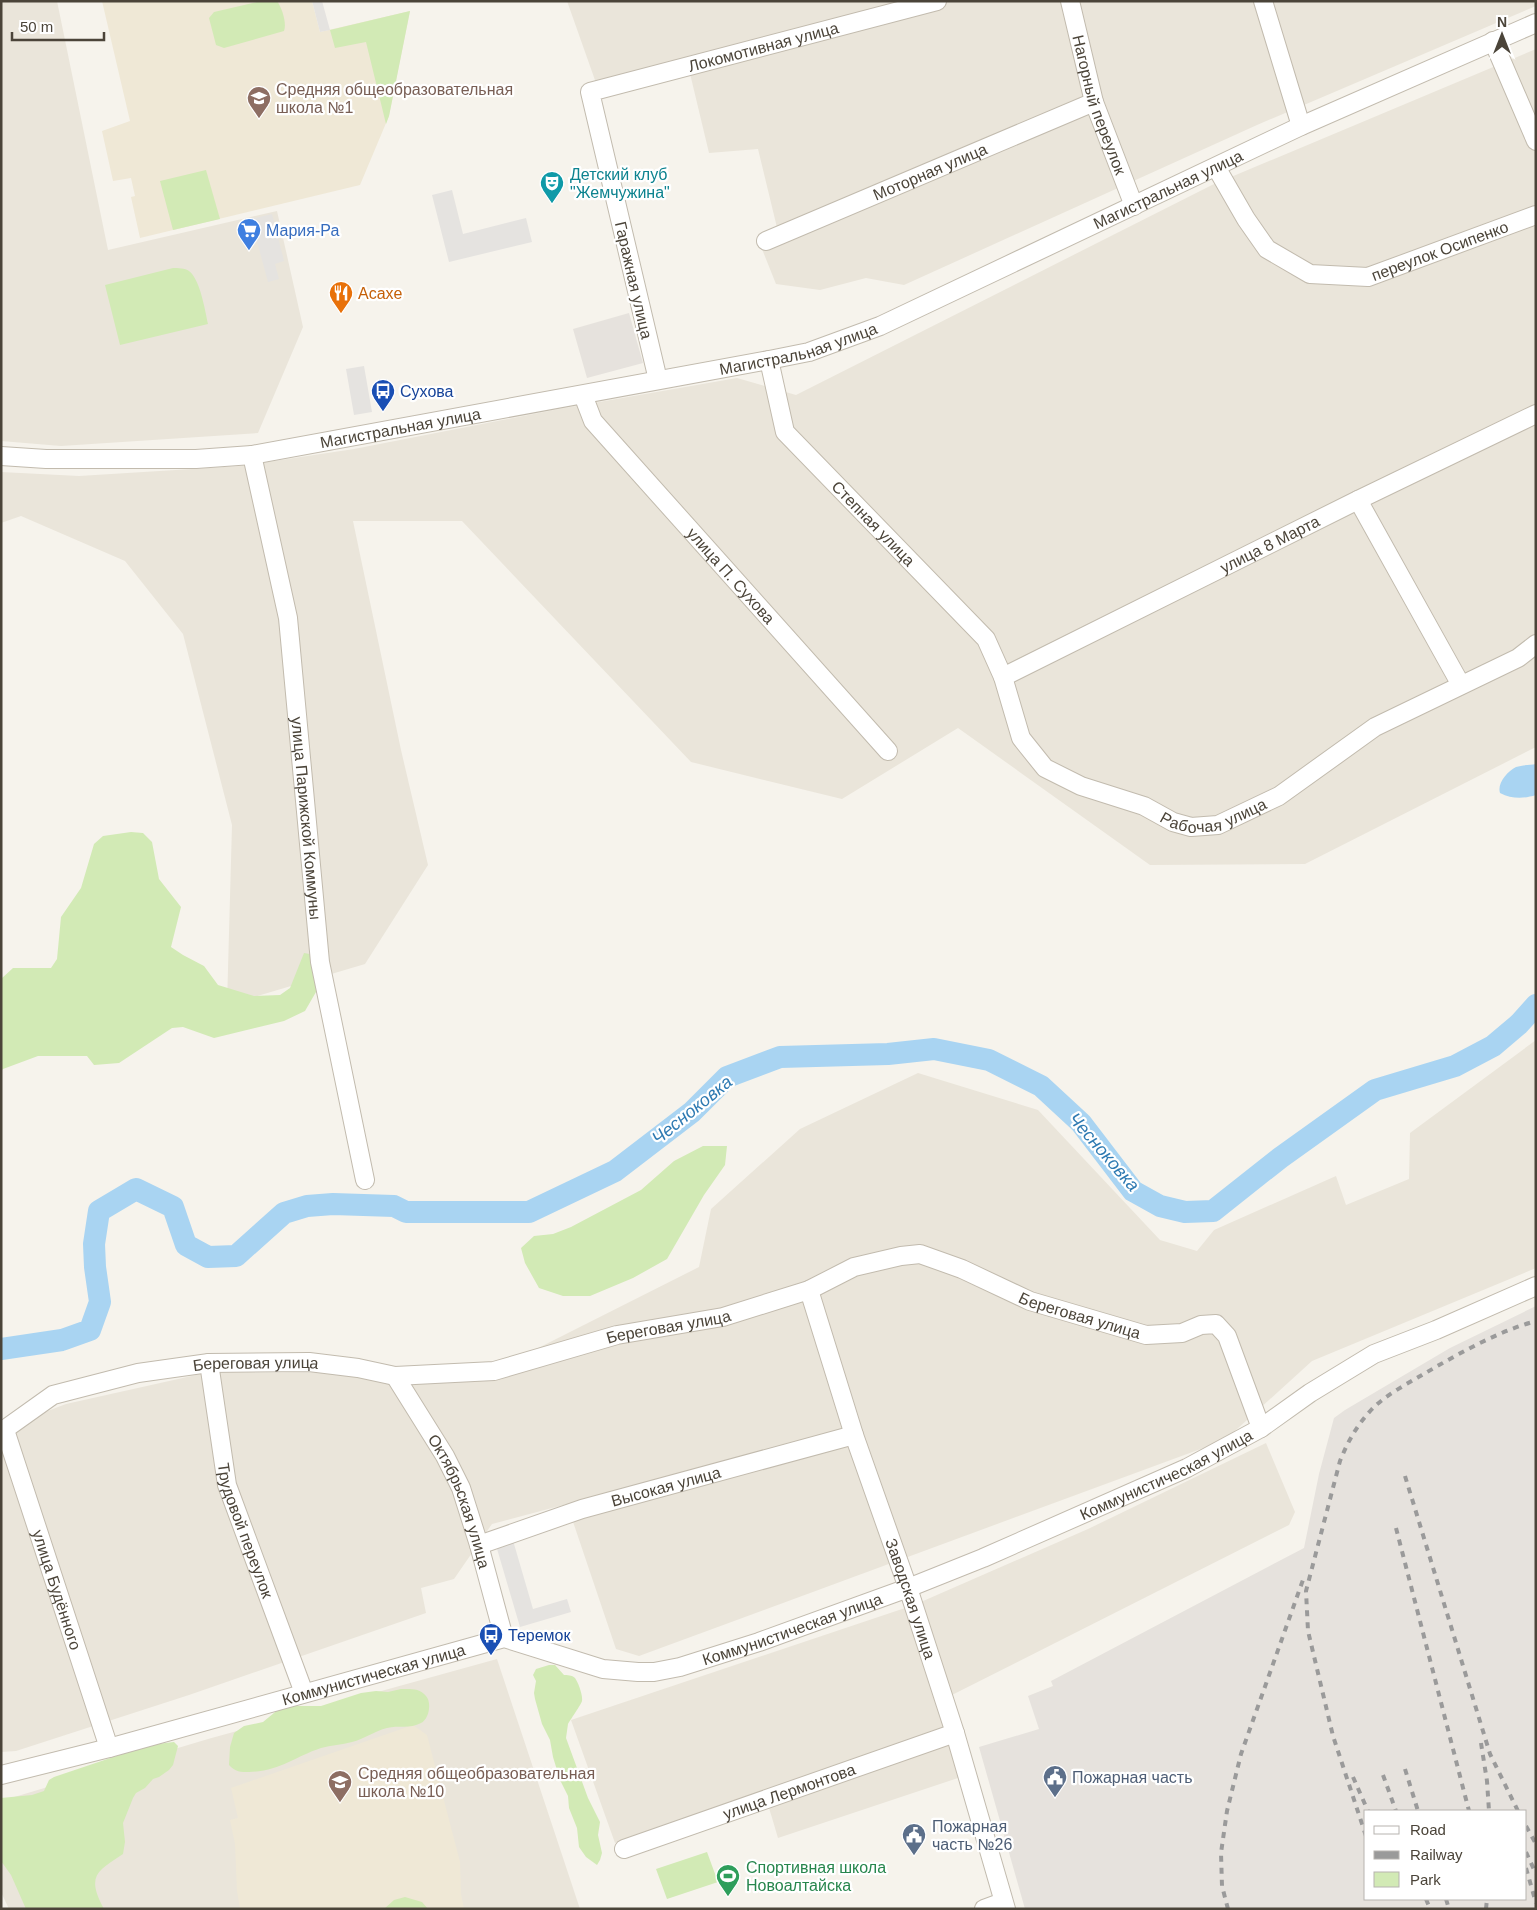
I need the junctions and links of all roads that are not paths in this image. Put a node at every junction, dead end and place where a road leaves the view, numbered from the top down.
1 (937, 1) edge
2 (1070, 1) edge
3 (1263, 1) edge
4 (1536, 23) edge
5 (1494, 41) junction
6 (590, 92) joint
7 (1094, 102) junction
8 (1301, 126) junction
9 (1536, 141) edge
10 (1216, 167) junction
11 (1134, 206) junction
12 (1536, 215) edge
13 (766, 241) dead end
14 (770, 360) junction
15 (658, 380) junction
16 (583, 395) junction
17 (1536, 414) edge
18 (252, 455) junction
19 (1, 456) edge
20 (1358, 500) junction
21 (1536, 644) edge
22 (1003, 677) junction
23 (1461, 685) junction
24 (888, 751) dead end
25 (364, 1180) dead end
26 (1536, 1286) edge
27 (809, 1290) junction
28 (210, 1364) junction
29 (394, 1376) junction
30 (1261, 1428) junction
31 (3, 1431) edge
32 (854, 1435) junction
33 (479, 1545) junction
34 (908, 1588) junction
35 (504, 1638) junction
36 (304, 1693) junction
37 (955, 1732) junction
38 (109, 1748) junction
39 (1, 1776) edge
40 (624, 1849) dead end
41 (1004, 1906) edge
42 (984, 1909) edge

1 - 6 street, Локомотивная улица
2 - 7 street, Нагорный переулок
3 - 8 street
4 - 5 street, Магистральная улица
5 - 8 street, Магистральная улица
5 - 9 street
6 - 15 street, Гаражная улица
7 - 11 street, Нагорный переулок
7 - 13 street, Моторная улица
8 - 10 street, Магистральная улица
10 - 11 street, Магистральная улица
10 - 12 street, переулок Осипенко
11 - 14 street, Магистральная улица
14 - 15 street, Магистральная улица
14 - 22 street, Степная улица
15 - 16 street, Магистральная улица
16 - 18 street, Магистральная улица
16 - 24 street, улица П. Сухова
17 - 20 street, улица 8 Марта
18 - 19 street, Магистральная улица
18 - 25 street, улица Парижской Коммуны
20 - 22 street, улица 8 Марта
20 - 23 street
21 - 23 street, Рабочая улица
22 - 23 street, Рабочая улица
26 - 30 street, Коммунистическая улица
27 - 29 street, Береговая улица
27 - 30 street, Береговая улица
27 - 32 street, Заводская улица
28 - 29 street, Береговая улица
28 - 31 street, Береговая улица
28 - 36 street, Трудовой переулок
29 - 33 street, Октябрьская улица
30 - 34 street, Коммунистическая улица
31 - 38 street, улица Будённого
32 - 33 street, Высокая улица
32 - 34 street, Заводская улица
33 - 35 street, Октябрьская улица
34 - 35 street, Коммунистическая улица
34 - 37 street, Заводская улица
35 - 36 street, Коммунистическая улица
36 - 38 street, Коммунистическая улица
37 - 40 street, улица Лермонтова
37 - 41 street, Заводская улица
38 - 39 street, Коммунистическая улица
41 - 42 street

